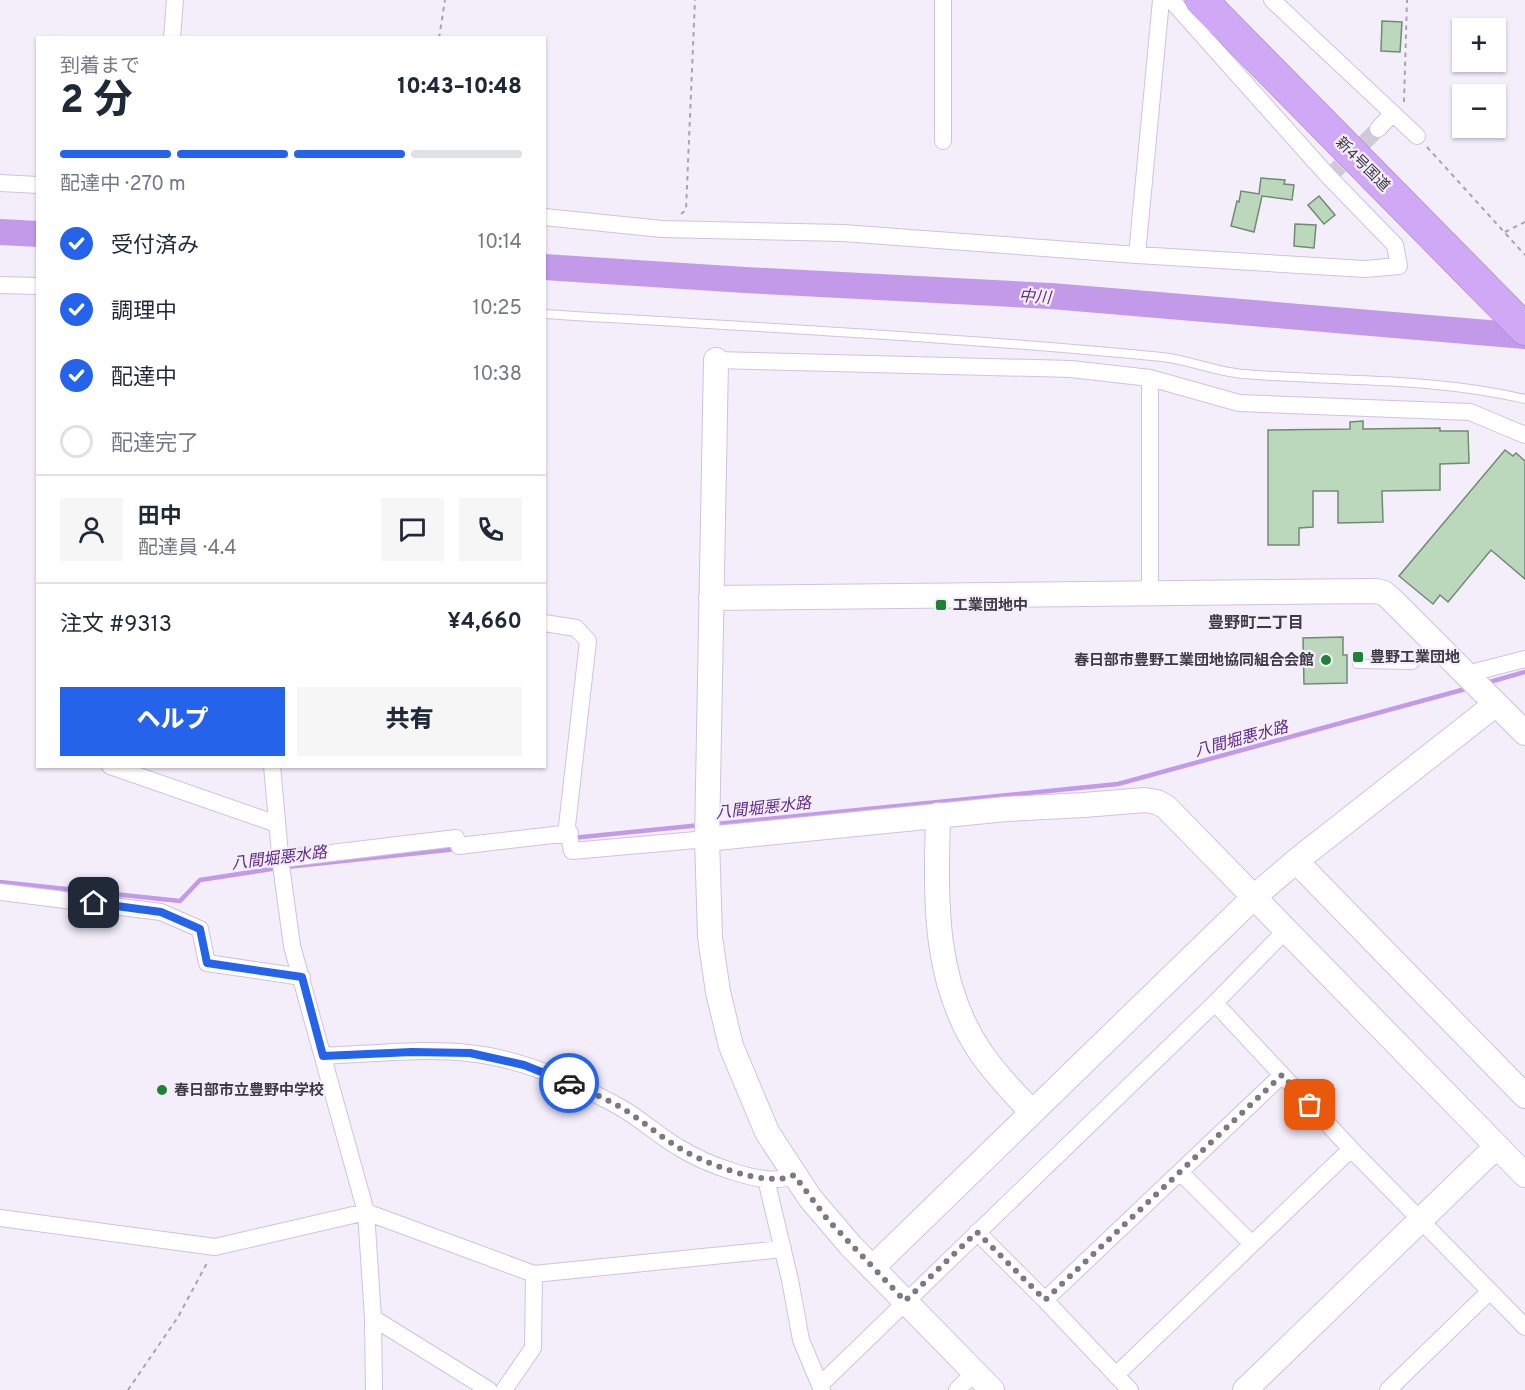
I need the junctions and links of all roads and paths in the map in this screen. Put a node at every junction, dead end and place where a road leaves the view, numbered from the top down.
1 (175, 0) edge
2 (444, 0) edge
3 (695, 0) edge
4 (943, 0) edge
5 (1161, 0) edge
6 (1171, 0) edge
7 (1201, 0) edge
8 (1231, 0) edge
9 (1272, 0) edge
10 (1407, 0) edge
11 (172, 36) edge
12 (439, 36) edge
13 (1398, 118) junction
14 (1378, 129) tunnel mouth
15 (1417, 136) joint
16 (944, 141) dead end
17 (0, 183) edge
18 (36, 185) edge
19 (546, 217) edge
20 (1525, 222) edge
21 (662, 229) junction
22 (1505, 232) junction
23 (1137, 255) junction
24 (1525, 255) edge
25 (0, 285) edge
26 (36, 286) edge
27 (1525, 298) edge
28 (546, 314) edge
29 (1525, 329) edge
30 (716, 360) joint
31 (1150, 378) junction
32 (1525, 399) edge
33 (1525, 435) edge
34 (1150, 594) junction
35 (711, 598) junction
36 (546, 623) edge
37 (1435, 643) junction
38 (1525, 659) edge
39 (1357, 663) dead end
40 (1479, 687) junction
41 (1525, 733) edge
42 (120, 768) edge
43 (272, 768) edge
44 (938, 815) junction
45 (277, 824) junction
46 (708, 829) junction
47 (570, 838) junction
48 (1296, 861) junction
49 (282, 867) junction
50 (0, 891) edge
51 (1254, 897) junction
52 (1286, 930) junction
53 (302, 977) junction
54 (1215, 1003) junction
55 (323, 1056) junction
56 (1282, 1075) junction
57 (1525, 1096) edge
58 (1032, 1112) junction
59 (1497, 1146) junction
60 (1351, 1149) junction
61 (1179, 1172) junction
62 (794, 1175) junction
63 (1525, 1175) edge
64 (766, 1179) junction
65 (366, 1212) junction
66 (0, 1218) edge
67 (1421, 1219) junction
68 (977, 1232) junction
69 (1252, 1244) junction
70 (215, 1247) junction
71 (783, 1249) junction
72 (872, 1268) junction
73 (534, 1274) junction
74 (1490, 1291) junction
75 (1045, 1300) junction
76 (905, 1301) junction
77 (373, 1318) junction
78 (1525, 1327) edge
79 (975, 1372) junction
80 (1116, 1375) junction
81 (821, 1387) edge
82 (128, 1390) edge
83 (374, 1390) edge
84 (489, 1390) edge
85 (504, 1390) edge
86 (957, 1390) edge
87 (992, 1390) edge
88 (1130, 1390) edge
89 (1245, 1390) edge
90 (1388, 1390) edge

1 - 11 street
2 - 12 path
3 - 21 path
4 - 16 street
5 - 23 street
6 - 23 street
7 - 29 highway, 新4号国道
8 - 27 highway, 新4号国道
9 - 13 street
10 - 13 path
13 - 14 street
13 - 15 street
15 - 22 path
17 - 18 street
19 - 21 street
20 - 22 path
21 - 23 street
22 - 24 path
25 - 26 street
28 - 32 lane
30 - 31 street
30 - 35 street
31 - 33 street
31 - 34 street
34 - 35 street
34 - 37 street
35 - 46 street
36 - 47 street
37 - 39 lane
37 - 40 street
38 - 40 street
40 - 41 street
40 - 48 street
42 - 45 street
43 - 45 street
44 - 46 street
44 - 51 street
44 - 58 street
45 - 49 street
46 - 47 street
46 - 62 street
47 - 49 street
48 - 51 street
48 - 57 street
49 - 53 street
50 - 53 street
51 - 52 street
51 - 58 street
52 - 54 street
52 - 59 street
53 - 55 street
54 - 56 street
54 - 68 street
55 - 64 street
55 - 65 street
56 - 60 street
56 - 61 street
58 - 72 street
59 - 63 street
59 - 67 street
60 - 67 street
60 - 69 street
61 - 69 street
61 - 75 street
62 - 64 street
62 - 72 street
64 - 71 street
65 - 70 street
65 - 73 street
65 - 77 street
66 - 70 street
67 - 74 street
67 - 89 street
68 - 75 street
68 - 76 street
69 - 80 street
70 - 82 path
71 - 73 street
71 - 81 street
72 - 76 street
73 - 85 street
74 - 78 street
74 - 90 street
75 - 80 street
76 - 79 street
76 - 81 street
77 - 83 street
77 - 84 street
79 - 86 street
79 - 87 street
80 - 88 street

